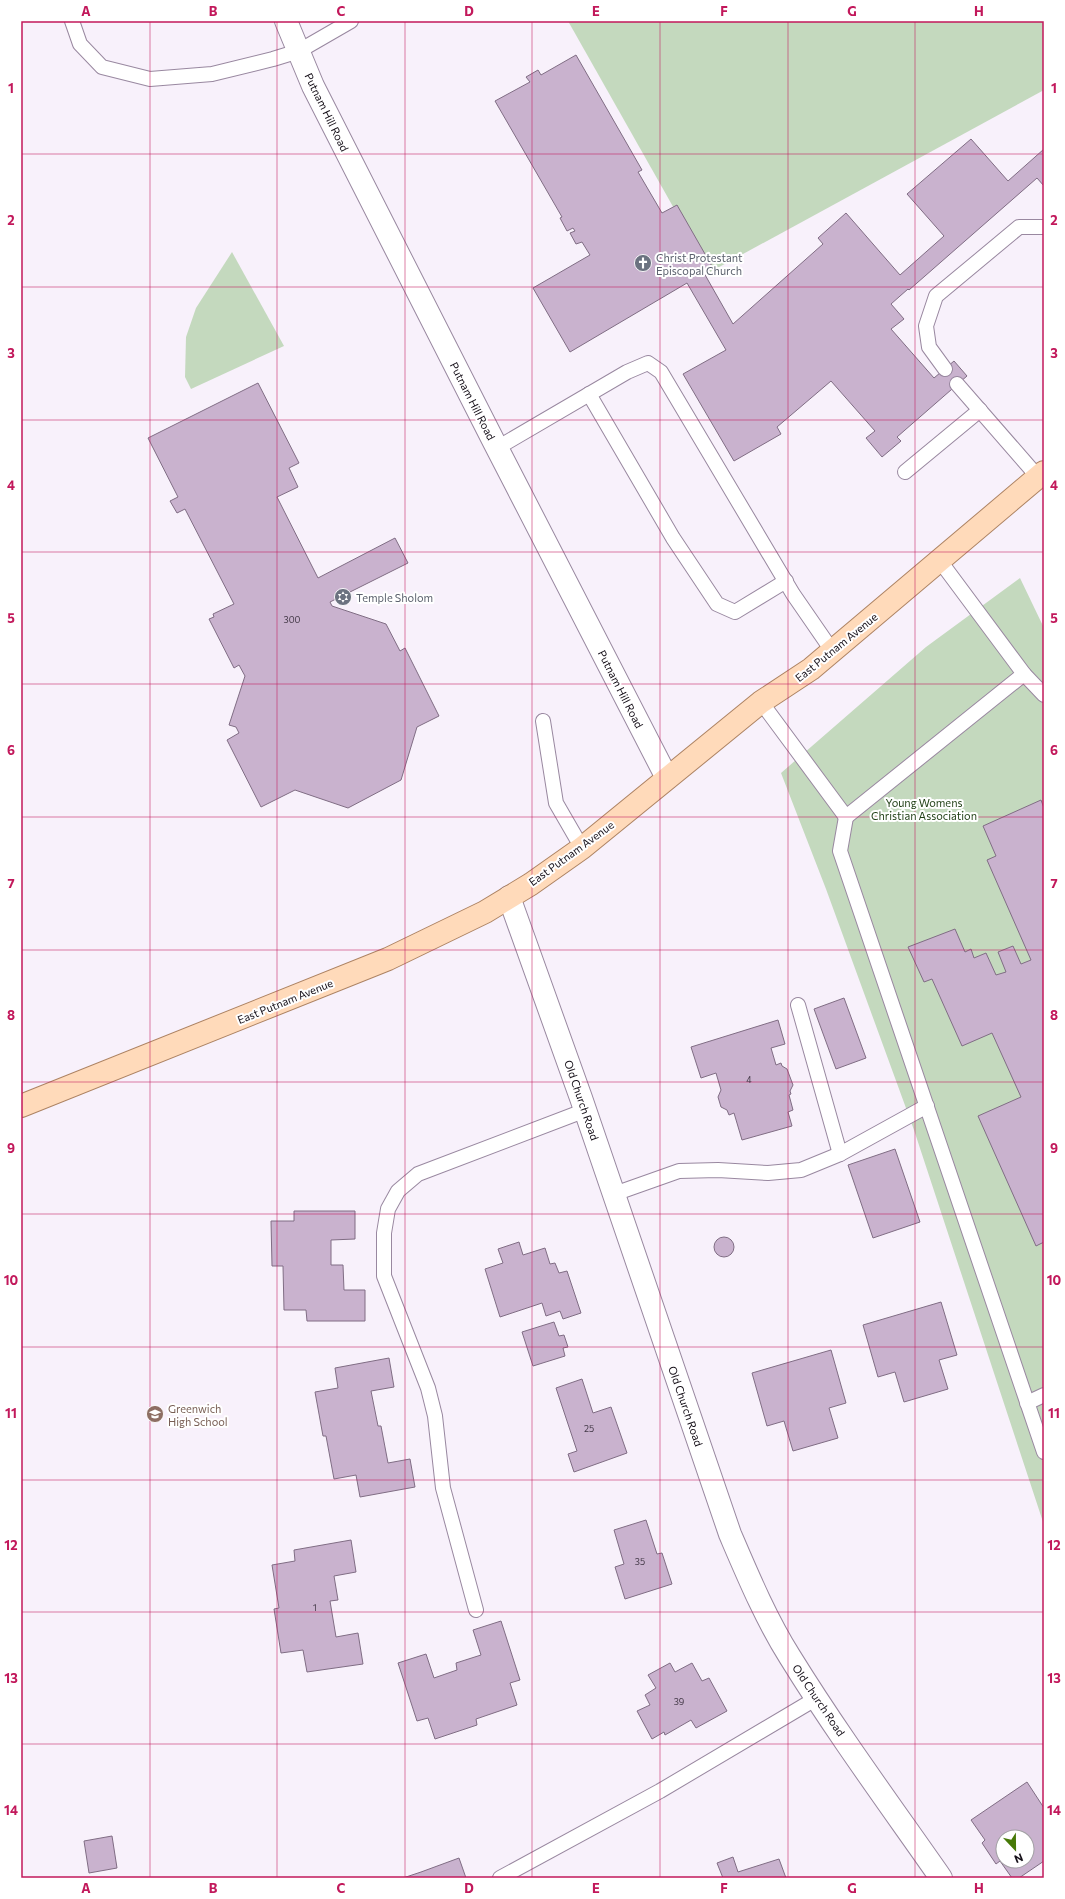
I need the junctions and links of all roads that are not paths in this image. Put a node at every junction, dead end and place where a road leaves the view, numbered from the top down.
1 (72, 21) edge
2 (286, 21) edge
3 (351, 21) edge
4 (299, 51) junction
5 (1044, 227) edge
6 (944, 369) dead end
7 (957, 384) dead end
8 (589, 394) junction
9 (980, 410) junction
10 (497, 448) junction
11 (905, 472) dead end
12 (1041, 475) edge
13 (940, 560) junction
14 (786, 581) junction
15 (832, 652) junction
16 (1024, 674) junction
17 (1044, 695) edge
18 (760, 702) junction
19 (543, 721) dead end
20 (667, 778) junction
21 (846, 817) junction
22 (582, 848) junction
23 (509, 897) junction
24 (798, 1005) dead end
25 (21, 1106) edge
26 (927, 1106) junction
27 (586, 1110) junction
28 (840, 1154) junction
29 (614, 1194) junction
30 (1044, 1395) edge
31 (1027, 1402) junction
32 (1044, 1452) edge
33 (476, 1610) dead end
34 (817, 1698) junction
35 (500, 1878) edge
36 (941, 1878) edge

1 - 4 lane
2 - 4 street, Putnam Hill Road
3 - 4 lane
4 - 10 street, Putnam Hill Road
5 - 6 lane
7 - 9 lane
8 - 10 lane
8 - 14 lane
8 - 14 lane
9 - 11 lane
9 - 12 lane
10 - 20 street, Putnam Hill Road
12 - 13 main road, East Putnam Avenue
13 - 15 main road, East Putnam Avenue
13 - 16 lane
14 - 15 lane
15 - 18 main road, East Putnam Avenue
16 - 17 lane
16 - 21 lane
18 - 20 main road, East Putnam Avenue
18 - 21 lane
19 - 22 lane
20 - 22 main road, East Putnam Avenue
21 - 26 lane
22 - 23 main road, East Putnam Avenue
23 - 25 main road, East Putnam Avenue
23 - 27 street, Old Church Road
24 - 28 lane
26 - 28 lane
26 - 31 lane
27 - 29 street, Old Church Road
27 - 33 lane
28 - 29 lane
29 - 34 street, Old Church Road
30 - 31 lane
31 - 32 lane
34 - 35 lane
34 - 36 street, Old Church Road

